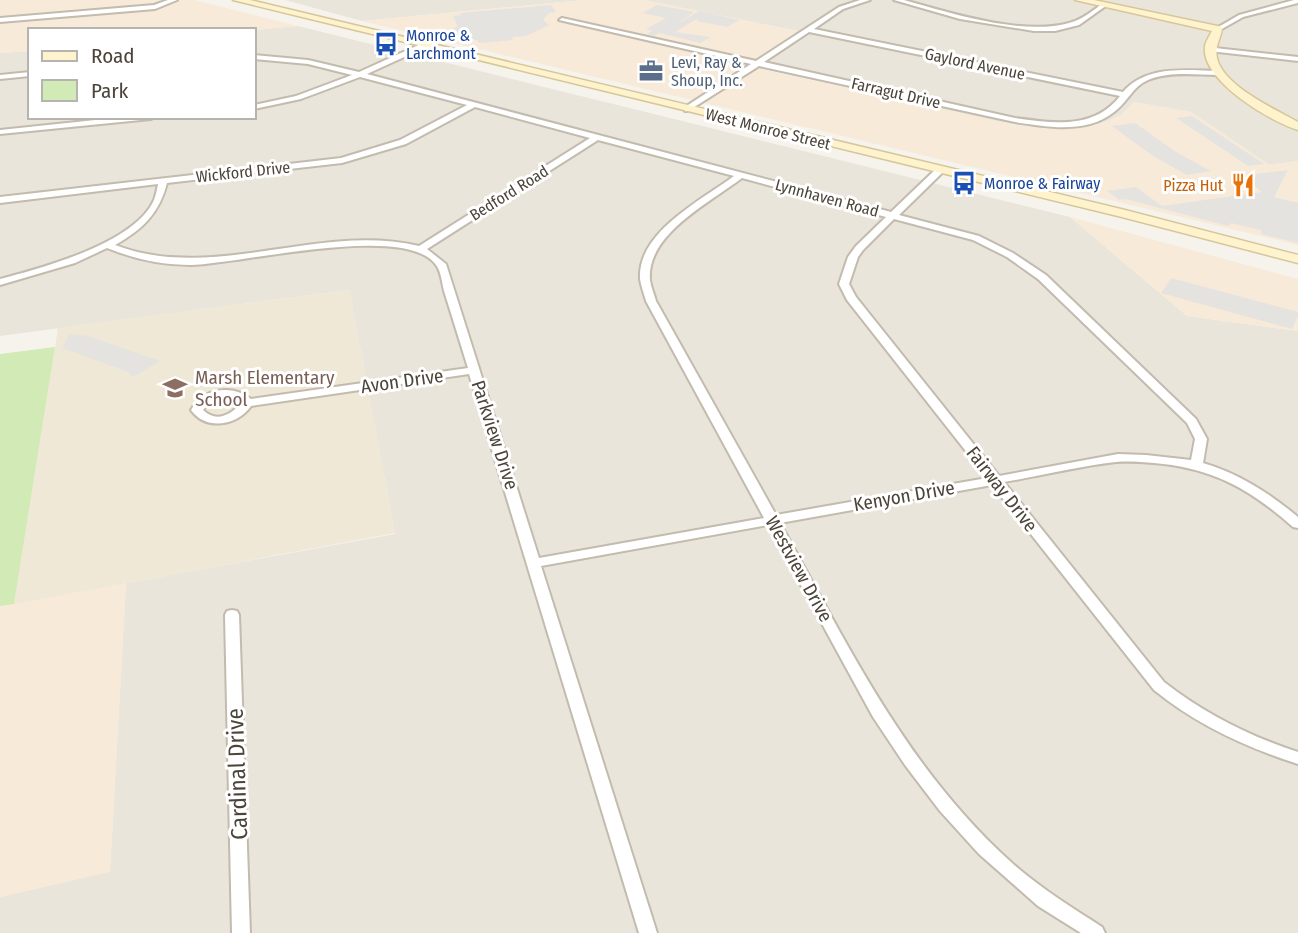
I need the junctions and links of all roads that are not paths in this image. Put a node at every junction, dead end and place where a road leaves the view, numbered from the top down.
1 (174, 0) edge
2 (238, 0) edge
3 (867, 0) edge
4 (897, 0) edge
5 (1080, 0) edge
6 (1298, 1) edge
7 (1262, 2) dead end
8 (1104, 5) junction
9 (1275, 6) junction
10 (0, 20) edge
11 (562, 20) dead end
12 (1218, 29) junction
13 (808, 30) junction
14 (841, 37) joint
15 (422, 44) junction
16 (1209, 49) junction
17 (256, 57) edge
18 (1298, 59) edge
19 (758, 63) junction
20 (1218, 73) junction
21 (28, 74) edge
22 (360, 74) junction
23 (0, 77) edge
24 (1110, 92) joint
25 (1126, 95) junction
26 (474, 105) junction
27 (256, 107) edge
28 (688, 109) junction
29 (131, 119) edge
30 (1296, 124) edge
31 (0, 132) edge
32 (597, 137) junction
33 (940, 170) junction
34 (741, 175) junction
35 (163, 181) junction
36 (0, 200) edge
37 (893, 215) junction
38 (107, 245) junction
39 (420, 250) junction
40 (1298, 259) edge
41 (0, 282) edge
42 (474, 370) junction
43 (247, 403) dead end
44 (1197, 463) junction
45 (994, 480) junction
46 (772, 520) junction
47 (1298, 524) edge
48 (535, 564) junction
49 (232, 615) dead end
50 (1298, 758) edge
51 (241, 933) edge
52 (648, 933) edge
53 (1096, 933) edge

1 - 10 street
2 - 15 street, West Monroe Street
3 - 13 street
4 - 8 street
5 - 8 street
6 - 9 street
7 - 9 street
8 - 12 street
9 - 12 street
11 - 19 street, Farragut Drive
12 - 16 street
13 - 14 street
13 - 19 street
14 - 24 street, Gaylord Avenue
15 - 22 street
15 - 28 street, West Monroe Street
16 - 18 street
16 - 20 street
17 - 22 street
19 - 25 street, Farragut Drive
19 - 28 street
20 - 25 street, Farragut Drive
20 - 30 street
21 - 23 street
22 - 26 street, Lynnhaven Road
22 - 27 street
24 - 25 street
26 - 32 street, Lynnhaven Road
26 - 35 street, Wickford Drive
28 - 33 street, West Monroe Street
29 - 31 street
32 - 34 street, Lynnhaven Road
32 - 39 street, Bedford Road
33 - 37 street, Fairway Drive
33 - 40 street, West Monroe Street
34 - 37 street, Lynnhaven Road
34 - 46 street, Westview Drive
35 - 36 street, Wickford Drive
35 - 38 street
37 - 44 street, Lynnhaven Road
37 - 45 street, Fairway Drive
38 - 39 street
38 - 41 street
39 - 42 street, Parkview Drive
42 - 43 street, Avon Drive
42 - 48 street, Parkview Drive
44 - 45 street, Kenyon Drive
44 - 47 street, Kenyon Drive
45 - 46 street, Kenyon Drive
45 - 50 street, Fairway Drive
46 - 48 street, Kenyon Drive
46 - 53 street, Westview Drive
48 - 52 street, Parkview Drive
49 - 51 street, Cardinal Drive

